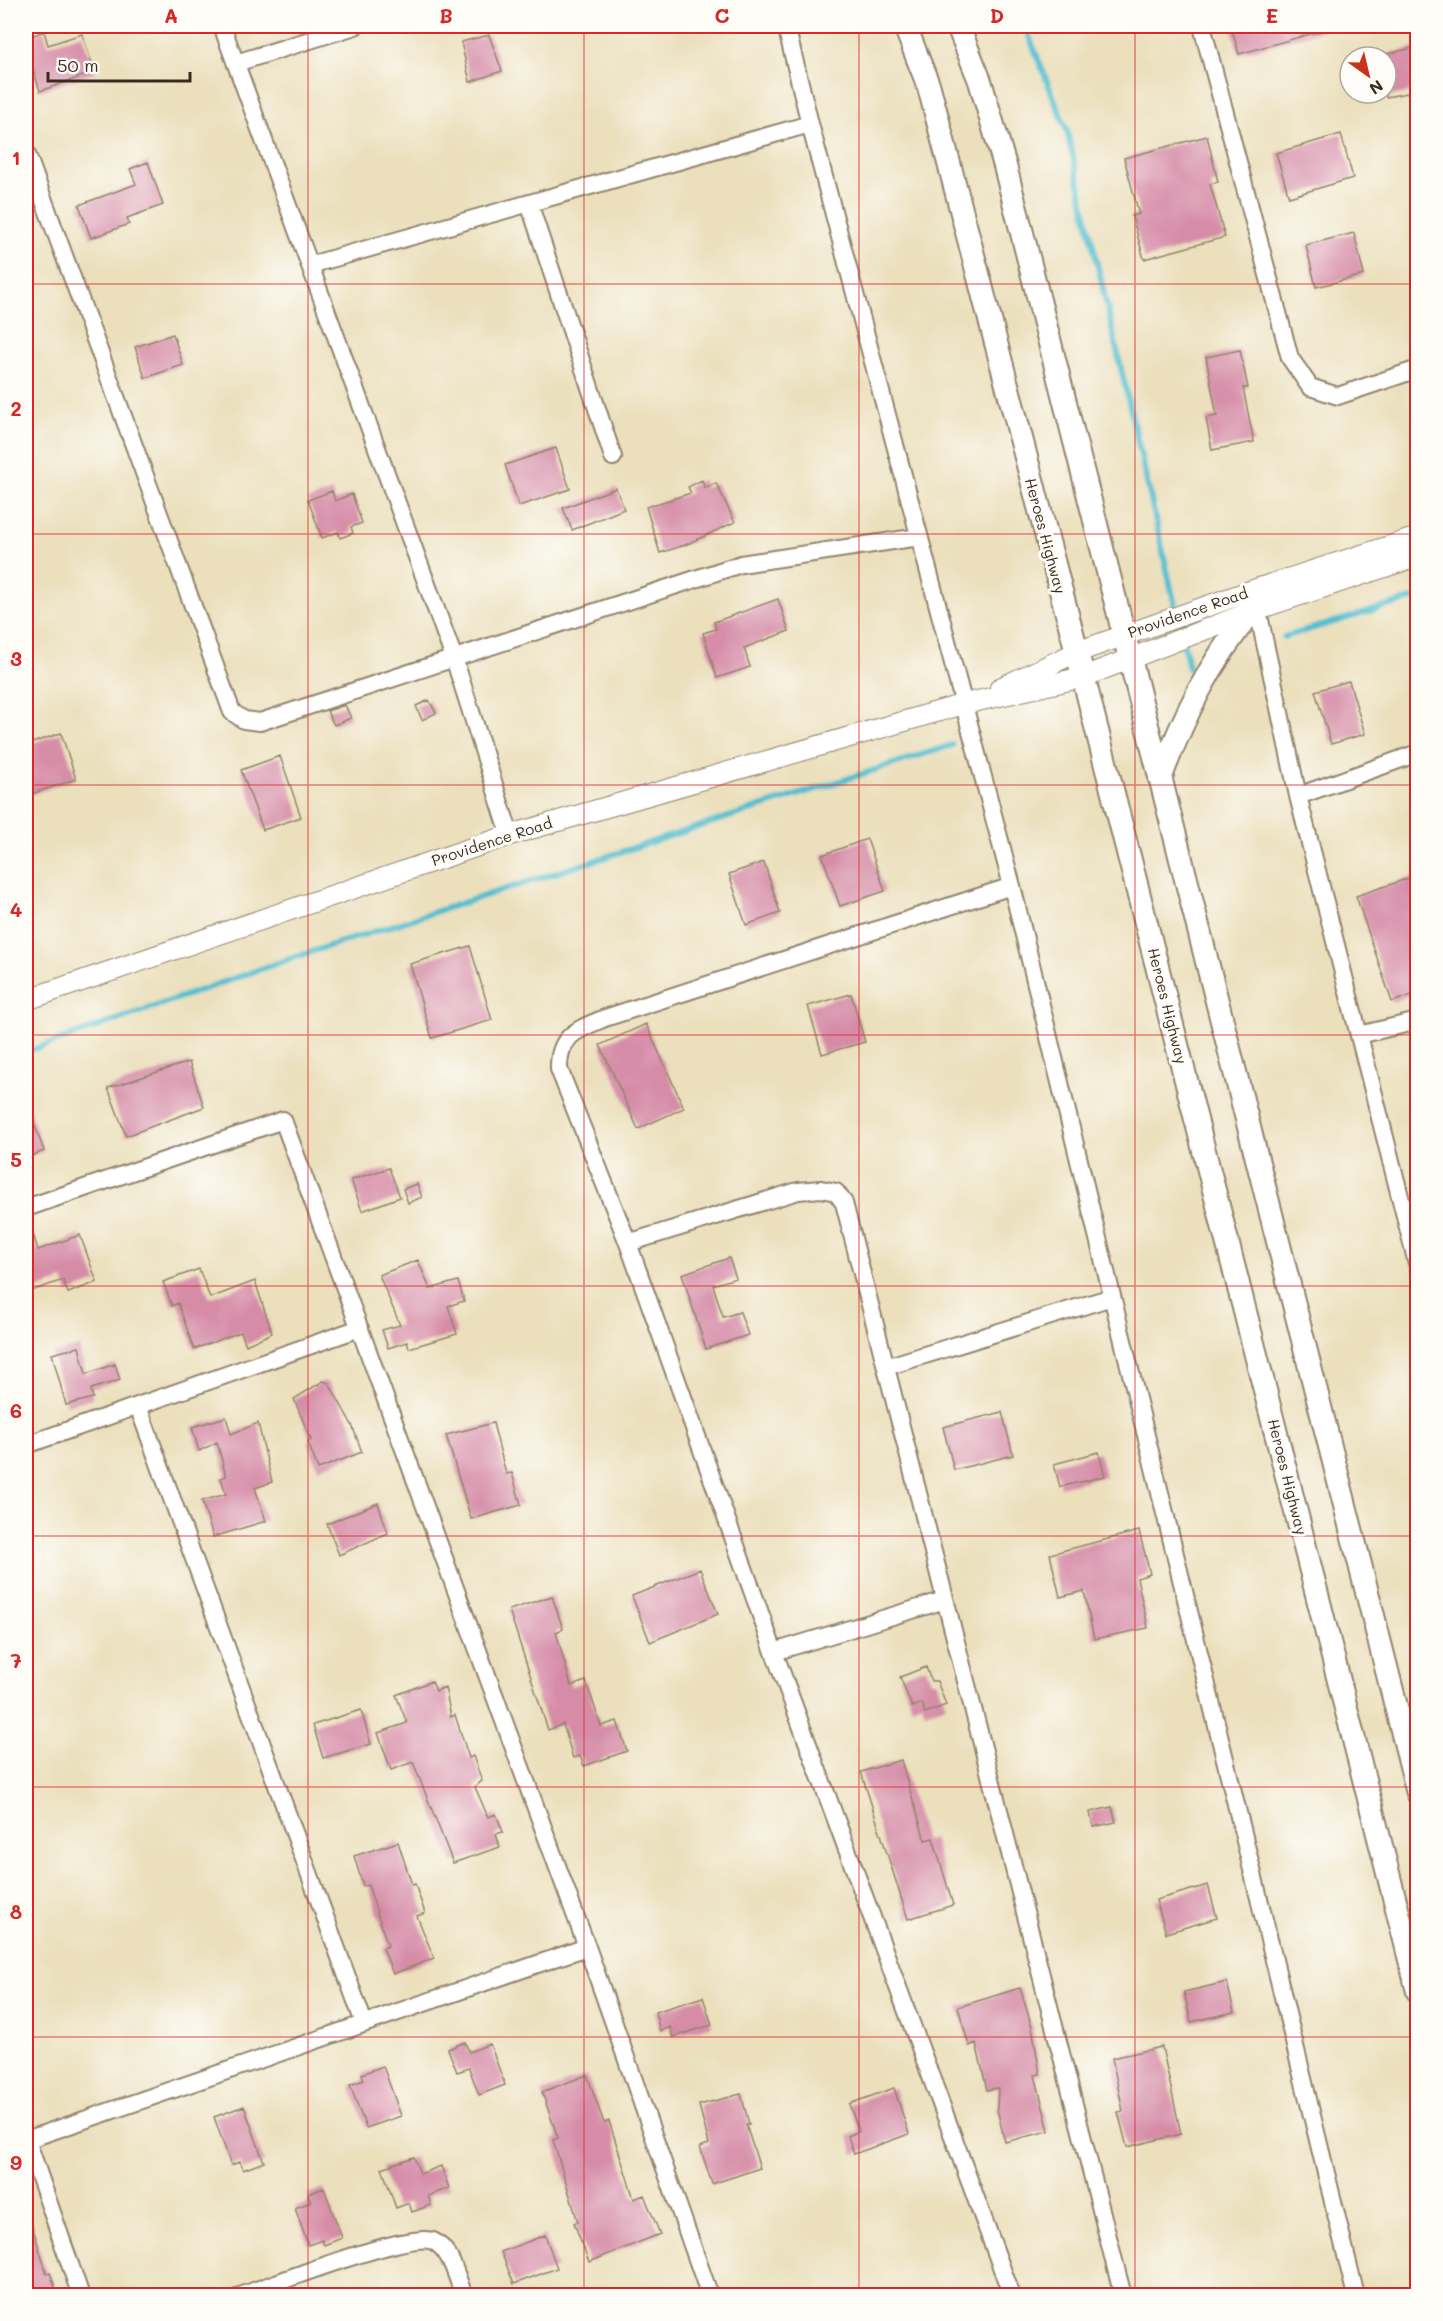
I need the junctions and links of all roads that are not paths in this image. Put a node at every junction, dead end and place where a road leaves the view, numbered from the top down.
1 (222, 26) edge
2 (355, 26) edge
3 (786, 26) edge
4 (905, 26) edge
5 (958, 26) edge
6 (1202, 26) edge
7 (236, 63) junction
8 (810, 124) junction
9 (26, 152) edge
10 (529, 203) junction
11 (310, 265) junction
12 (1418, 369) edge
13 (613, 457) dead end
14 (919, 537) junction
15 (1418, 537) edge
16 (1418, 556) edge
17 (1253, 590) junction
18 (1254, 611) junction
19 (1124, 636) junction
20 (1077, 652) junction
21 (454, 658) junction
22 (1130, 659) junction
23 (1083, 677) junction
24 (964, 704) junction
25 (1418, 753) edge
26 (1160, 779) junction
27 (1298, 796) junction
28 (510, 835) junction
29 (1012, 886) junction
30 (26, 1000) edge
31 (1418, 1022) edge
32 (1359, 1035) junction
33 (26, 1208) edge
34 (628, 1243) junction
35 (1418, 1267) edge
36 (1112, 1297) junction
37 (360, 1328) junction
38 (886, 1367) junction
39 (138, 1406) junction
40 (26, 1445) edge
41 (945, 1600) junction
42 (774, 1652) junction
43 (1418, 1793) edge
44 (587, 1947) junction
45 (1418, 1991) edge
46 (364, 2023) junction
47 (26, 2140) edge
48 (81, 2295) edge
49 (240, 2295) edge
50 (464, 2295) edge
51 (710, 2295) edge
52 (1012, 2295) edge
53 (1123, 2295) edge
54 (1356, 2295) edge

1 - 7 street
2 - 7 street
3 - 8 street
4 - 20 main road, Heroes Highway
5 - 19 main road
6 - 12 street
7 - 11 street
8 - 10 street
8 - 14 street
9 - 21 street
10 - 11 street
10 - 13 street
11 - 21 street
14 - 21 street
14 - 24 street
15 - 17 street, Providence Road
16 - 18 street, Providence Road
17 - 18 street
17 - 19 street, Providence Road
18 - 22 street, Providence Road
18 - 26 main road
18 - 27 street
19 - 20 street, Providence Road
19 - 22 main road
20 - 23 main road, Heroes Highway
20 - 24 street, Providence Road
21 - 28 street
22 - 23 street, Providence Road
22 - 26 main road
23 - 24 street, Providence Road
23 - 45 main road, Heroes Highway
24 - 28 street, Providence Road
24 - 29 street
25 - 27 street
26 - 43 main road
27 - 32 street
28 - 30 street, Providence Road
29 - 34 street
29 - 36 street
31 - 32 street
32 - 35 street
33 - 37 street
34 - 38 street
34 - 42 street
36 - 38 street
36 - 54 street
37 - 39 street
37 - 44 street
38 - 41 street
39 - 40 street
39 - 46 street
41 - 42 street
41 - 53 street
42 - 52 street
44 - 46 street
44 - 51 street
46 - 47 street
47 - 48 street
49 - 50 street

